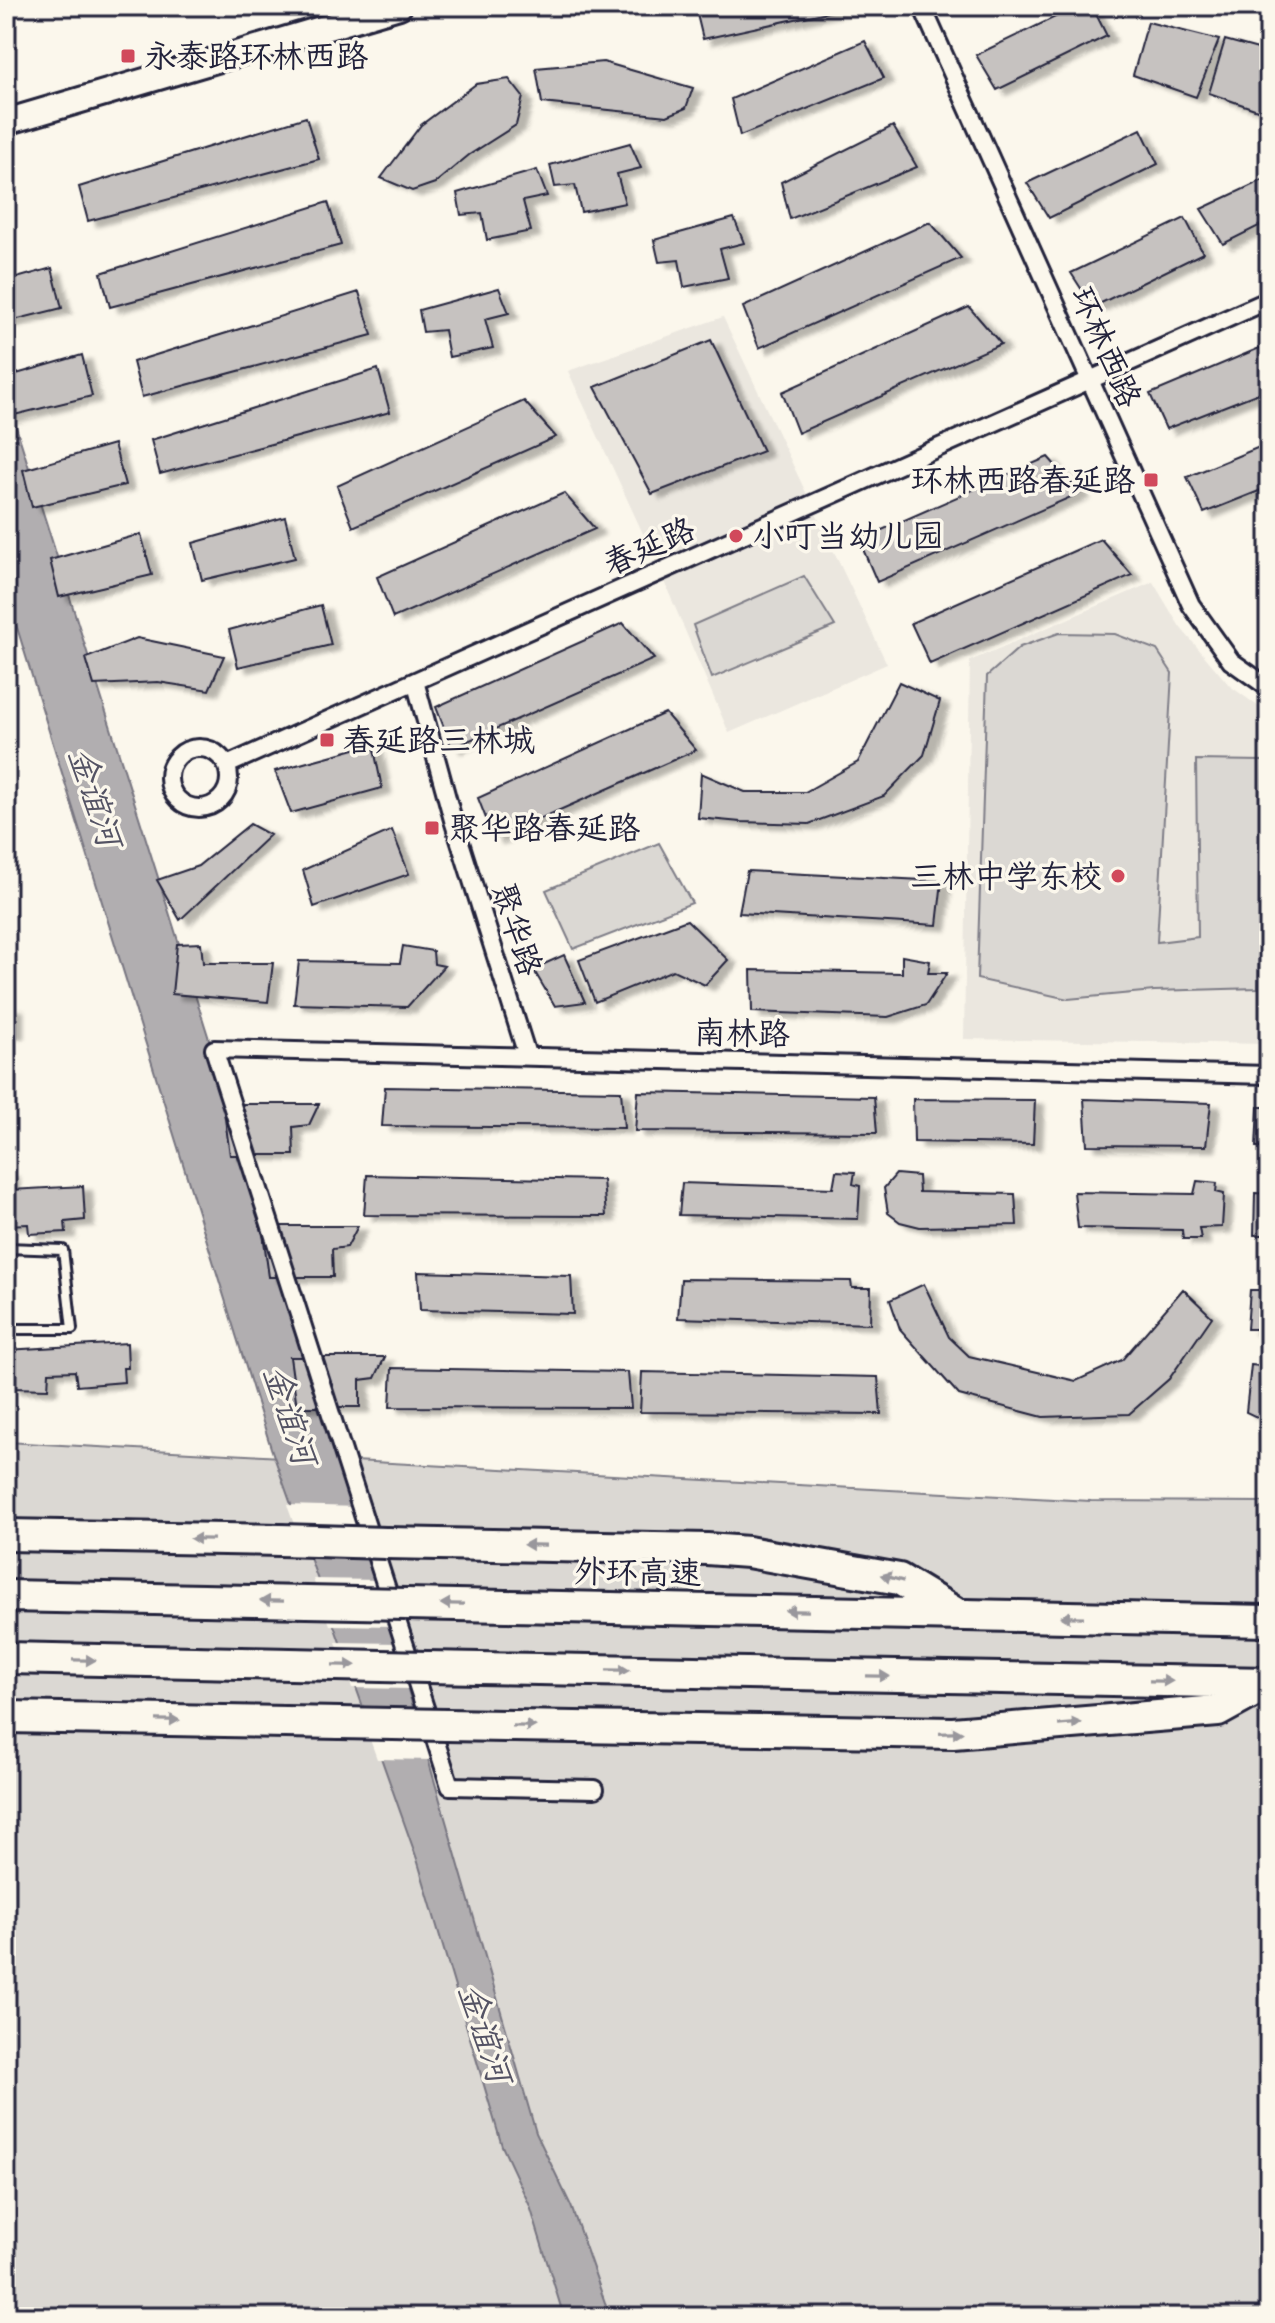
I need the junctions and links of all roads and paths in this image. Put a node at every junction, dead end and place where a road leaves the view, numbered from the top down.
1 (399, 6) edge
2 (922, 6) edge
3 (6, 122) edge
4 (1269, 300) edge
5 (1090, 380) junction
6 (415, 681) junction
7 (1269, 688) edge
8 (227, 765) dead end
9 (527, 1055) junction
10 (1269, 1075) edge
11 (6, 1248) edge
12 (6, 1329) edge
13 (6, 1535) edge
14 (6, 1596) edge
15 (959, 1615) junction
16 (1269, 1621) edge
17 (6, 1658) edge
18 (1269, 1683) edge
19 (6, 1717) edge
20 (595, 1789) dead end

1 - 3 street
2 - 5 street, 环林西路
4 - 5 street, 春延路
5 - 6 street, 春延路
5 - 7 street, 环林西路
6 - 8 street, 春延路
6 - 9 street, 聚华路
9 - 10 street, 南林路
9 - 20 street, 南林路
11 - 12 lane
15 -> 13 highway, bridge
15 -> 14 highway, 外环高速, bridge
16 -> 15 highway, 外环高速
17 -> 18 highway, bridge
19 -> 18 highway, bridge

